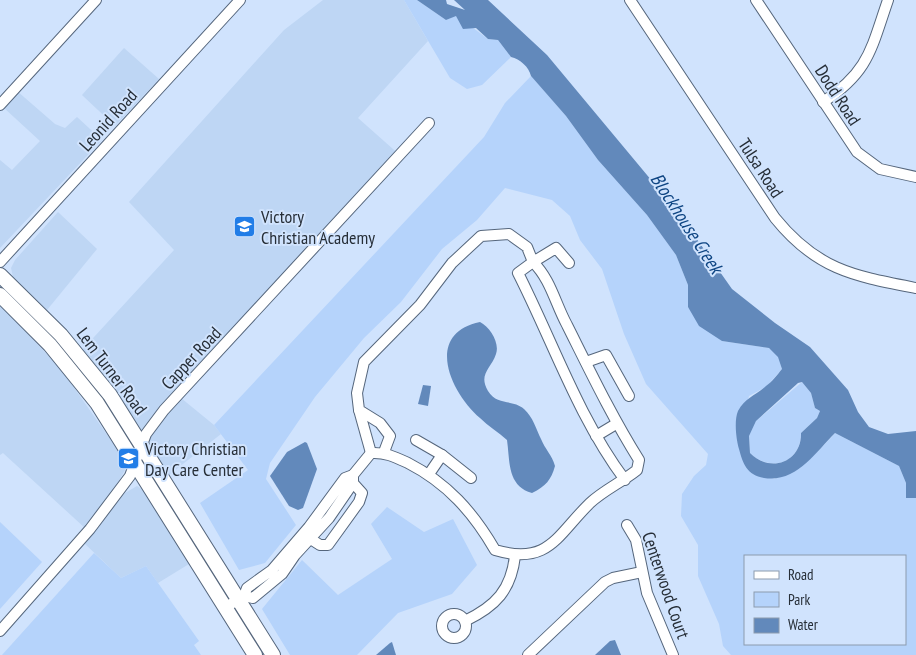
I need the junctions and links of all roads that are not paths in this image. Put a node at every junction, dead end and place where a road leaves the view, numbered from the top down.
1 (96, 0) edge
2 (240, 0) edge
3 (630, 0) edge
4 (756, 0) edge
5 (888, 0) edge
6 (823, 102) junction
7 (0, 105) edge
8 (429, 123) dead end
9 (916, 178) edge
10 (0, 262) edge
11 (533, 262) junction
12 (569, 263) dead end
13 (0, 275) edge
14 (916, 288) edge
15 (0, 295) edge
16 (586, 362) junction
17 (629, 396) dead end
18 (359, 410) junction
19 (616, 424) junction
20 (596, 436) junction
21 (416, 440) dead end
22 (142, 446) junction
23 (384, 452) junction
24 (371, 453) junction
25 (442, 455) junction
26 (135, 463) junction
27 (429, 474) junction
28 (471, 478) dead end
29 (353, 479) junction
30 (625, 480) junction
31 (627, 525) dead end
32 (306, 537) junction
33 (515, 556) junction
34 (642, 572) junction
35 (241, 598) junction
36 (226, 608) junction
37 (465, 622) dead end
38 (0, 631) edge
39 (255, 655) edge
40 (273, 655) edge
41 (528, 655) edge
42 (673, 655) edge

1 - 7 street
2 - 10 street, Leonid Road
3 - 14 street, Tulsa Road
4 - 6 street, Dodd Road
5 - 6 street
6 - 9 street, Dodd Road
8 - 22 street, Capper Road
11 - 12 street
11 - 16 street
11 - 18 street
11 - 20 street
13 - 22 main road, Lem Turner Road
15 - 26 main road, Lem Turner Road
16 - 17 street
16 - 19 street
18 - 23 street
18 - 24 street
19 - 20 street
19 - 30 street
20 - 30 street
21 - 25 street
22 - 26 street, Capper Road
22 - 35 main road, Lem Turner Road
23 - 24 street
23 - 27 street
24 - 29 street
25 - 27 street
25 - 28 street
26 - 36 main road, Lem Turner Road
26 - 38 street, Capper Road
27 - 33 street
29 - 32 street
29 - 32 street
30 - 33 street
31 - 34 street, Centerwood Court
32 - 35 street
33 - 37 street
34 - 41 street
34 - 42 street, Centerwood Court
35 - 36 street
35 - 40 main road, Lem Turner Road
36 - 39 main road, Lem Turner Road

